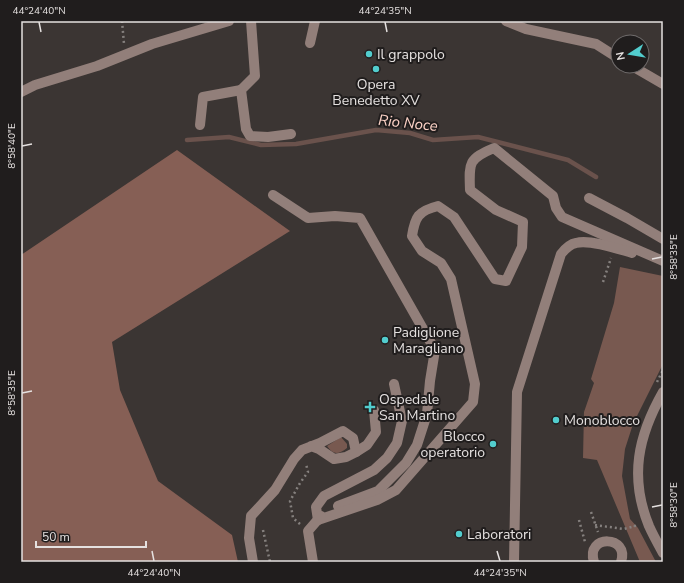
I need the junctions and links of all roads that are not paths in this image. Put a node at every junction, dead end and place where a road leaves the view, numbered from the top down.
1 (229, 21) edge
2 (251, 21) edge
3 (315, 21) edge
4 (506, 21) edge
5 (527, 25) edge
6 (310, 43) dead end
7 (610, 53) edge
8 (646, 74) edge
9 (663, 84) edge
10 (240, 90) junction
11 (21, 92) edge
12 (200, 125) dead end
13 (291, 134) dead end
14 (273, 195) dead end
15 (589, 198) dead end
16 (663, 239) edge
17 (663, 261) edge
18 (394, 384) dead end
19 (663, 392) edge
20 (374, 410) dead end
21 (306, 448) junction
22 (356, 452) junction
23 (318, 520) junction
24 (663, 553) edge
25 (253, 562) edge
26 (314, 562) edge
27 (514, 562) edge
28 (594, 562) edge
29 (621, 562) edge

1 - 11 street
2 - 10 street
3 - 6 street
4 - 5 street
5 - 7 street
8 - 9 street
10 - 12 street
10 - 13 street
14 - 23 street
15 - 16 street
17 - 23 street
17 - 27 street
18 - 23 street
19 - 24 street
20 - 22 street
21 - 22 street
21 - 22 street
21 - 25 street
23 - 26 street
28 - 29 street

